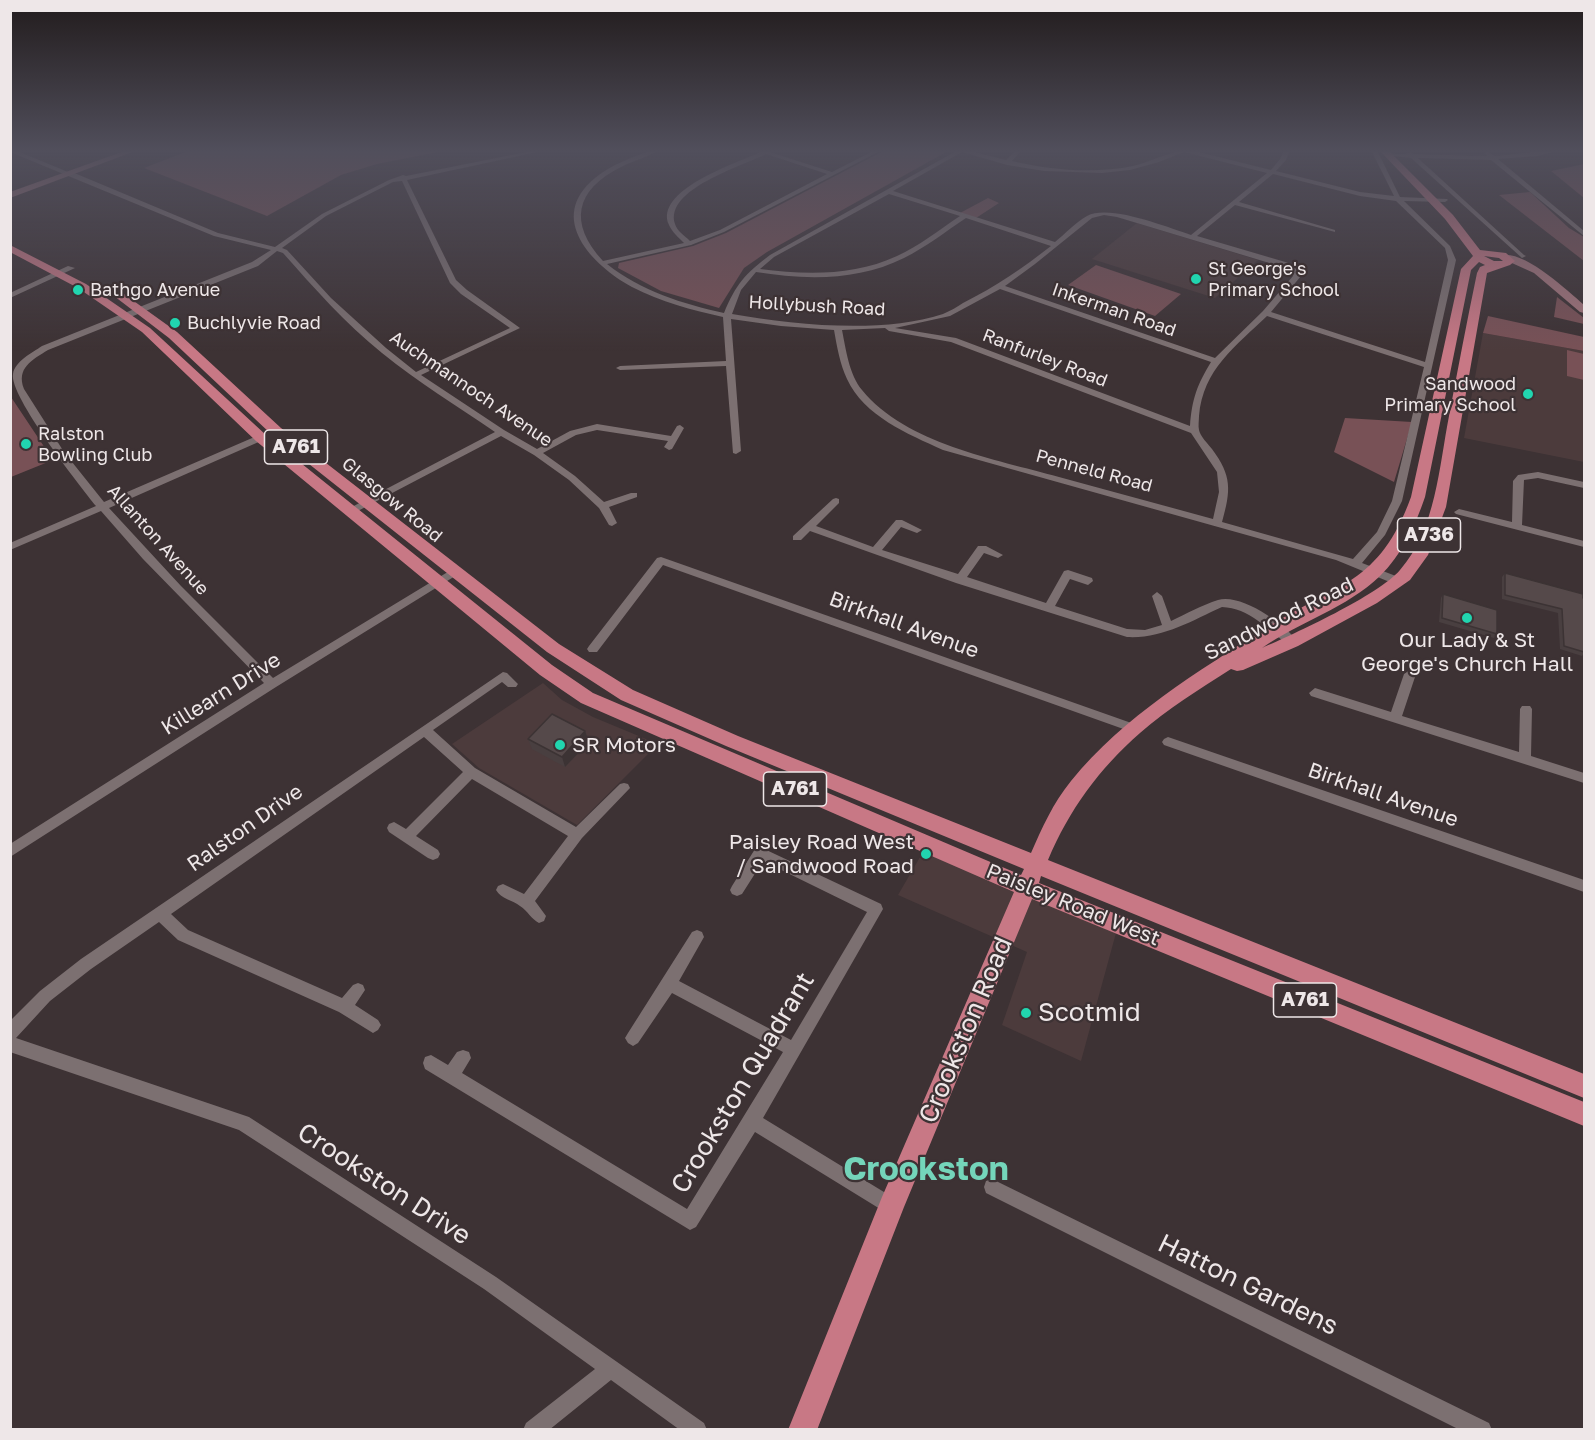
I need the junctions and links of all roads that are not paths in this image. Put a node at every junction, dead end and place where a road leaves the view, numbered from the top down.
1 (173, 217) edge
2 (321, 217) edge
3 (422, 217) edge
4 (576, 217) edge
5 (670, 217) edge
6 (749, 217) edge
7 (840, 217) edge
8 (963, 217) edge
9 (969, 217) edge
10 (1090, 217) edge
11 (1126, 217) edge
12 (1216, 217) edge
13 (1284, 217) edge
14 (1416, 217) edge
15 (1447, 217) edge
16 (1462, 217) edge
17 (1477, 217) edge
18 (1564, 217) edge
19 (1333, 231) dead end
20 (1584, 234) edge
21 (1193, 236) junction
22 (1498, 237) junction
23 (1483, 238) junction
24 (15, 244) edge
25 (689, 244) junction
26 (1056, 245) junction
27 (278, 248) junction
28 (1478, 256) junction
29 (1522, 256) dead end
30 (1501, 260) junction
31 (602, 263) junction
32 (754, 270) junction
33 (65, 271) junction
34 (1001, 287) junction
35 (114, 292) junction
36 (10, 296) edge
37 (100, 297) junction
38 (141, 310) junction
39 (1584, 310) edge
40 (1266, 313) junction
41 (127, 315) junction
42 (727, 316) junction
43 (837, 326) junction
44 (882, 328) junction
45 (1216, 361) junction
46 (731, 363) junction
47 (1427, 365) junction
48 (620, 368) dead end
49 (415, 375) junction
50 (680, 429) dead end
51 (276, 431) junction
52 (1194, 431) junction
53 (501, 432) junction
54 (261, 438) junction
55 (736, 451) dead end
56 (537, 453) junction
57 (1584, 485) edge
58 (634, 495) dead end
59 (836, 501) dead end
60 (367, 503) junction
61 (603, 506) junction
62 (103, 507) junction
63 (351, 511) junction
64 (1459, 512) dead end
65 (1217, 522) junction
66 (612, 523) dead end
67 (809, 527) junction
68 (1517, 527) junction
69 (916, 530) dead end
70 (797, 538) dead end
71 (1584, 544) edge
72 (10, 547) edge
73 (875, 551) junction
74 (998, 555) dead end
75 (1356, 563) junction
76 (1375, 572) junction
77 (455, 573) junction
78 (960, 579) junction
79 (1088, 581) dead end
80 (1397, 581) junction
81 (438, 583) junction
82 (1157, 596) dead end
83 (1049, 606) junction
84 (1168, 627) junction
85 (1276, 630) junction
86 (1292, 642) junction
87 (593, 649) dead end
88 (579, 666) joint
89 (1410, 674) dead end
90 (272, 684) junction
91 (512, 684) dead end
92 (1195, 684) junction
93 (567, 686) joint
94 (1315, 693) dead end
95 (1526, 710) dead end
96 (666, 712) junction
97 (1395, 719) junction
98 (654, 728) junction
99 (1133, 728) junction
100 (425, 730) junction
101 (1168, 742) dead end
102 (1525, 758) junction
103 (471, 772) junction
104 (1584, 778) edge
105 (624, 788) dead end
106 (394, 828) dead end
107 (577, 834) junction
108 (408, 835) junction
109 (10, 851) edge
110 (433, 855) dead end
111 (1031, 875) junction
112 (1584, 886) edge
113 (503, 890) dead end
114 (737, 890) dead end
115 (526, 902) junction
116 (160, 913) junction
117 (539, 916) dead end
118 (698, 937) dead end
119 (669, 984) junction
120 (358, 990) dead end
121 (344, 1007) junction
122 (373, 1025) dead end
123 (10, 1033) edge
124 (633, 1038) dead end
125 (10, 1044) edge
126 (792, 1049) junction
127 (463, 1058) dead end
128 (431, 1063) dead end
129 (451, 1074) junction
130 (1584, 1086) edge
131 (1584, 1114) edge
132 (752, 1121) junction
133 (992, 1187) dead end
134 (891, 1206) junction
135 (610, 1369) junction
136 (533, 1430) edge
137 (697, 1430) edge
138 (802, 1430) edge
139 (1482, 1430) edge

1 - 27 street, Auchmannoch Avenue
2 - 27 street
3 - 49 street
4 - 31 street, Hollybush Road
5 - 25 street
6 - 25 street
7 - 32 street
8 - 32 street
9 - 26 street
10 - 26 street, Hollybush Road
11 - 21 street, Hollybush Road
12 - 21 street
13 - 19 street
14 - 47 street, Sandwood Road
15 - 28 main road
16 - 23 main road
17 - 22 street
18 - 20 street
21 - 40 street, Hollybush Road
22 - 23 street
22 - 29 street
23 - 30 main road
24 - 33 main road, Glasgow Road / A761
25 - 31 street
26 - 34 street, Hollybush Road
27 - 38 street
27 - 49 street, Auchmannoch Avenue
28 - 30 main road
28 - 76 main road, Sandwood Road / A736
30 - 39 street
30 - 80 main road, Sandwood Road / A736
31 - 42 street, Hollybush Road
32 - 42 street
33 - 35 main road, Glasgow Road / A761
33 - 36 street
33 - 37 main road, Glasgow Road / A761
34 - 44 street, Hollybush Road
34 - 45 street, Inkerman Road
35 - 37 main road
35 - 38 main road, Glasgow Road / A761
37 - 41 main road, Glasgow Road / A761
38 - 41 street, Allanton Avenue
38 - 51 main road, Glasgow Road / A761
40 - 45 street
40 - 47 street
41 - 54 main road, Glasgow Road / A761
41 - 62 street, Allanton Avenue
42 - 43 street, Hollybush Road
42 - 46 street
43 - 44 street, Hollybush Road
43 - 65 street, Penneld Road
44 - 52 street, Ranfurley Road
45 - 52 street
46 - 48 street
46 - 55 street
47 - 75 street, Sandwood Road
49 - 53 street, Auchmannoch Avenue
50 - 56 street
51 - 54 street
51 - 60 main road, Glasgow Road / A761
52 - 65 street
53 - 56 street, Auchmannoch Avenue
53 - 60 street
54 - 62 street
54 - 63 main road, Glasgow Road / A761
56 - 61 street, Auchmannoch Avenue
57 - 68 street
58 - 61 street
59 - 67 street
60 - 63 street
60 - 77 main road, Glasgow Road / A761
61 - 66 street, Auchmannoch Avenue
62 - 72 street
62 - 90 street, Allanton Avenue
63 - 81 main road, Glasgow Road / A761
64 - 68 street
65 - 75 street, Penneld Road
67 - 70 street
67 - 73 street
68 - 71 street
69 - 73 street
73 - 78 street
74 - 78 street
75 - 76 street, Penneld Road
76 - 80 street, Penneld Road
76 - 85 main road, Sandwood Road / A736
77 - 81 street, Killearn Drive
77 - 88 main road, Glasgow Road / A761
78 - 83 street
79 - 83 street
80 - 86 main road, Sandwood Road / A736
81 - 90 street, Killearn Drive
81 - 93 main road, Glasgow Road / A761
82 - 84 street
83 - 84 street
84 - 85 street
85 - 86 street
85 - 92 main road, Sandwood Road / A736
86 - 92 main road, Sandwood Road / A736
87 - 99 street, Birkhall Avenue
88 - 96 main road, Paisley Road West / A761
89 - 97 street
90 - 109 street, Killearn Drive
91 - 100 street, Ralston Drive
92 - 99 main road, Sandwood Road / A736
93 - 98 main road, Paisley Road West / A761
94 - 97 street
95 - 102 street
96 - 98 main road
96 - 111 main road, Paisley Road West / A761
97 - 102 street
98 - 111 main road, Paisley Road West / A761
99 - 111 main road, Sandwood Road / A736
100 - 103 street
100 - 116 street, Ralston Drive
101 - 112 street, Birkhall Avenue
102 - 104 street
103 - 107 street
103 - 108 street
105 - 107 street
106 - 108 street
107 - 115 street
108 - 110 street
111 - 130 main road, Paisley Road West / A761
111 - 131 main road, Paisley Road West / A761
111 - 134 main road, Crookston Road / A736
113 - 115 street
114 - 126 street, Crookston Quadrant
115 - 117 street
116 - 121 street
116 - 123 street, Ralston Drive
118 - 119 street
119 - 124 street
119 - 126 street
120 - 121 street
121 - 122 street
125 - 135 street, Crookston Drive
126 - 132 street, Crookston Quadrant
127 - 129 street
128 - 129 street, Crookston Quadrant
129 - 132 street, Crookston Quadrant
132 - 134 street
133 - 139 street, Hatton Gardens
134 - 138 main road, Crookston Road / A736
135 - 136 street
135 - 137 street, Crookston Drive

